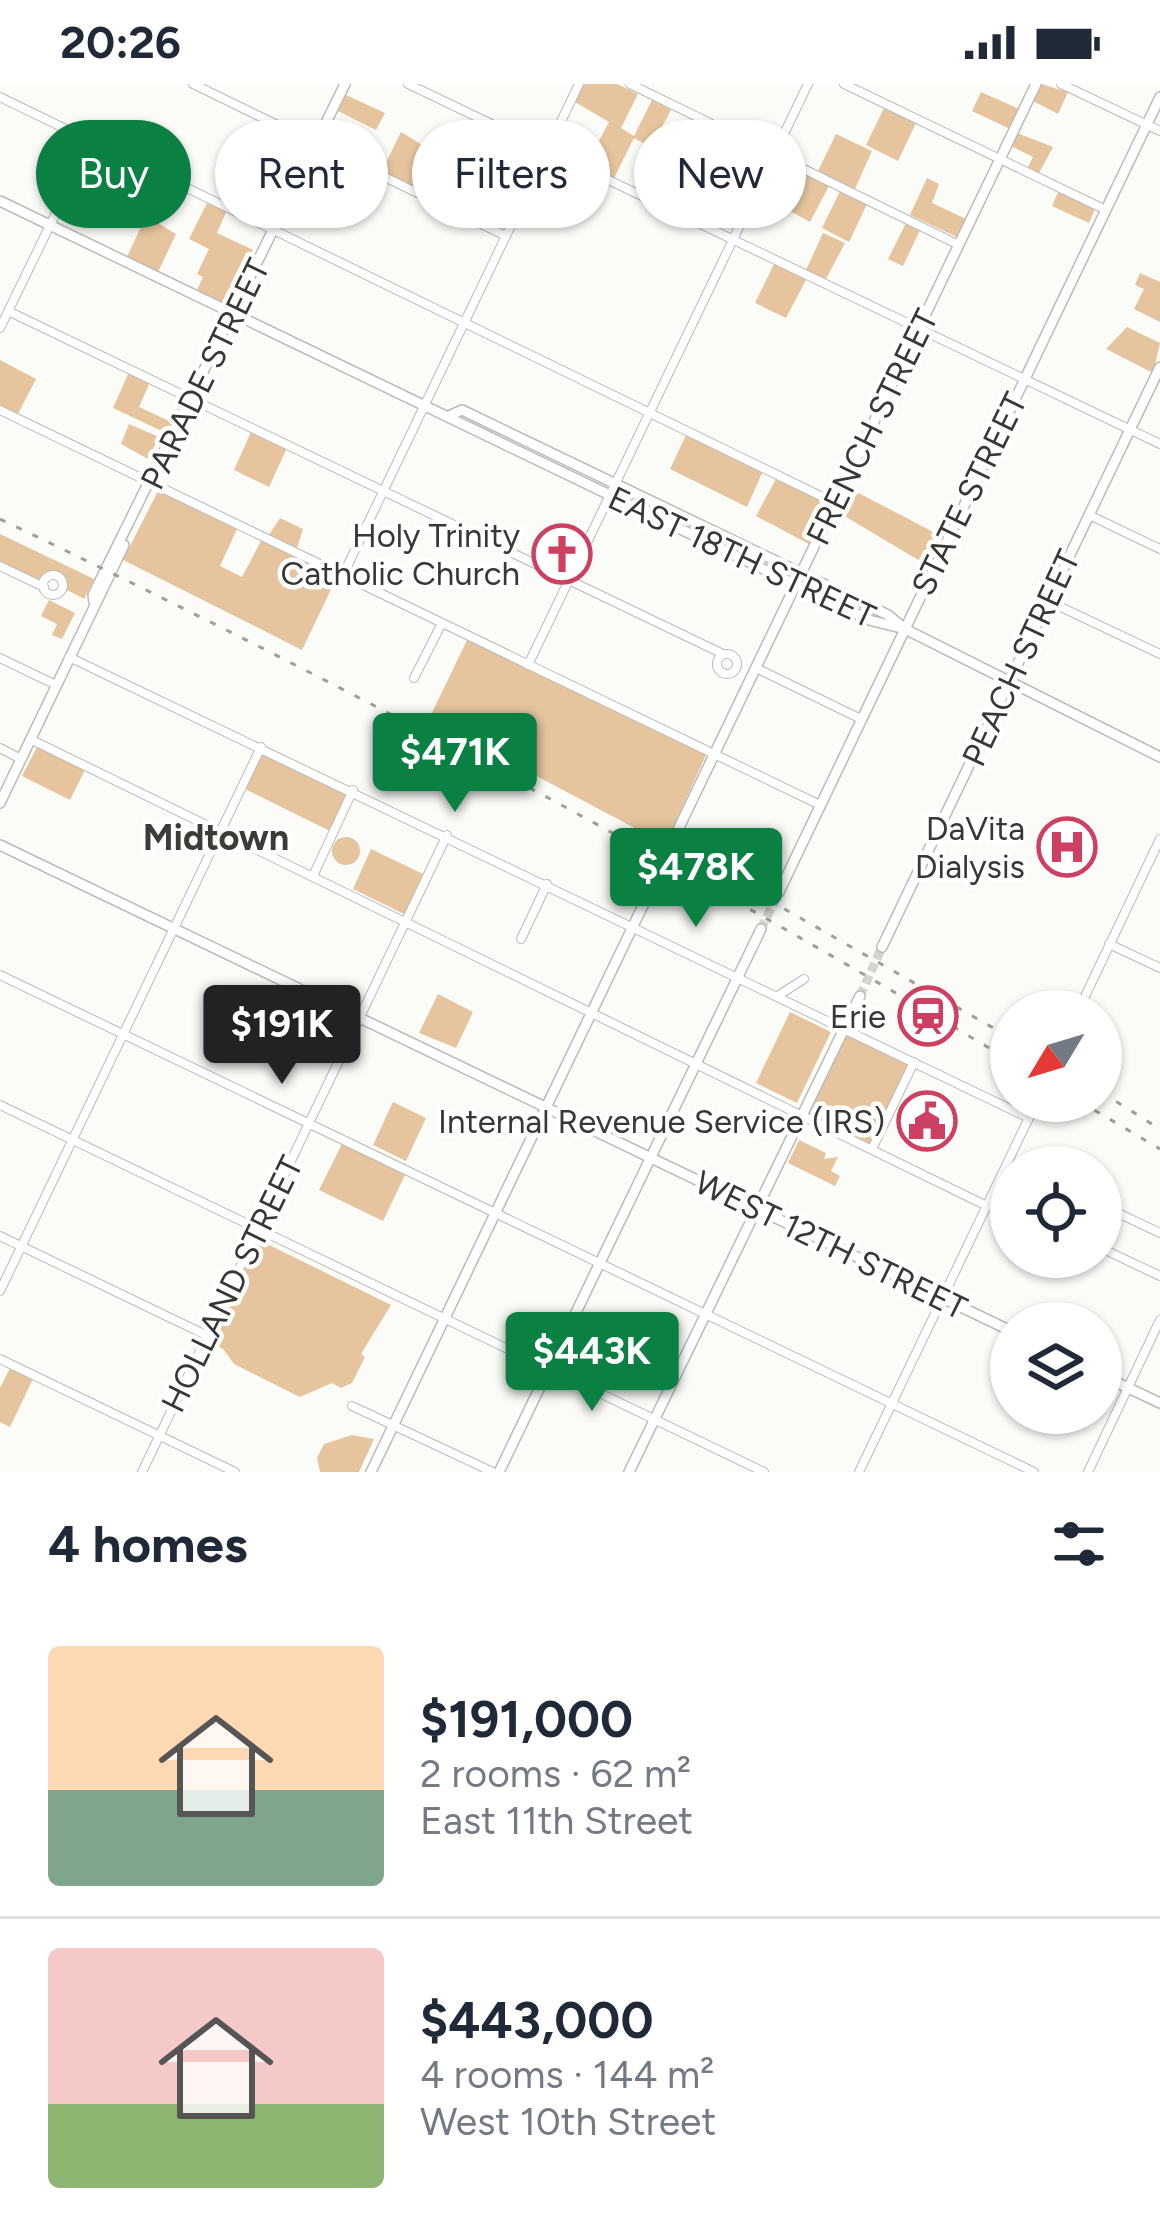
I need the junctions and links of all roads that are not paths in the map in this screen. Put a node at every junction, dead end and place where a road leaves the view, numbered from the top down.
1 (193, 84) edge
2 (345, 84) edge
3 (408, 84) edge
4 (580, 84) edge
5 (630, 84) edge
6 (808, 84) edge
7 (844, 84) edge
8 (1036, 84) edge
9 (1061, 84) edge
10 (0, 97) edge
11 (1160, 97) edge
12 (48, 120) edge
13 (266, 120) edge
14 (328, 120) edge
15 (483, 120) edge
16 (562, 120) edge
17 (704, 120) edge
18 (791, 120) edge
19 (1147, 125) junction
20 (1160, 131) edge
21 (1000, 159) junction
22 (806, 170) edge
23 (388, 179) edge
24 (610, 181) edge
25 (191, 189) edge
26 (0, 201) edge
27 (1106, 210) junction
28 (36, 219) edge
29 (48, 228) edge
30 (55, 228) edge
31 (510, 228) edge
32 (739, 228) edge
33 (275, 229) junction
34 (506, 236) junction
35 (733, 240) junction
36 (959, 244) junction
37 (8, 311) junction
38 (234, 314) junction
39 (466, 321) junction
40 (0, 328) edge
41 (919, 329) junction
42 (1160, 368) edge
43 (1024, 380) junction
44 (194, 399) junction
45 (425, 405) junction
46 (0, 410) edge
47 (651, 410) junction
48 (452, 415) junction
49 (1130, 430) junction
50 (1160, 444) edge
51 (152, 484) junction
52 (616, 484) junction
53 (384, 491) junction
54 (610, 495) junction
55 (835, 503) junction
56 (1089, 515) junction
57 (1160, 549) edge
58 (0, 566) edge
59 (801, 573) junction
60 (343, 575) junction
61 (569, 579) junction
62 (796, 585) junction
63 (44, 586) dead end
64 (1048, 601) junction
65 (442, 623) junction
66 (905, 629) junction
67 (722, 653) dead end
68 (1160, 654) edge
69 (70, 657) junction
70 (0, 658) edge
71 (529, 665) junction
72 (755, 668) junction
73 (415, 678) dead end
74 (1010, 681) junction
75 (56, 686) junction
76 (861, 719) junction
77 (30, 739) junction
78 (261, 747) junction
79 (0, 748) edge
80 (715, 754) junction
81 (1160, 757) edge
82 (21, 758) junction
83 (353, 790) junction
84 (0, 802) edge
85 (820, 805) junction
86 (220, 831) junction
87 (676, 834) tunnel mouth
88 (447, 836) junction
89 (1160, 839) edge
90 (0, 845) edge
91 (1156, 859) edge
92 (658, 872) tunnel mouth
93 (313, 876) junction
94 (547, 884) junction
95 (778, 892) tunnel mouth
96 (406, 921) junction
97 (633, 925) junction
98 (174, 928) junction
99 (760, 929) tunnel mouth
100 (521, 939) dead end
101 (1109, 944) junction
102 (882, 947) tunnel mouth
103 (1160, 968) edge
104 (0, 975) edge
105 (738, 976) junction
106 (804, 979) dead end
107 (1088, 990) edge
108 (778, 996) junction
109 (860, 996) tunnel mouth
110 (592, 1011) junction
111 (359, 1019) junction
112 (844, 1029) junction
113 (123, 1035) junction
114 (914, 1062) junction
115 (697, 1063) junction
116 (990, 1099) edge
117 (0, 1105) edge
118 (544, 1108) junction
119 (803, 1116) junction
120 (309, 1124) junction
121 (73, 1140) junction
122 (872, 1149) junction
123 (651, 1159) junction
124 (990, 1200) edge
125 (987, 1206) junction
126 (758, 1210) junction
127 (494, 1212) junction
128 (1122, 1215) edge
129 (259, 1228) junction
130 (1160, 1233) edge
131 (0, 1235) edge
132 (22, 1246) junction
133 (1122, 1258) edge
134 (600, 1264) junction
135 (1160, 1276) edge
136 (0, 1291) edge
137 (943, 1298) junction
138 (706, 1314) junction
139 (444, 1318) junction
140 (1160, 1320) edge
141 (990, 1321) edge
142 (208, 1336) junction
143 (0, 1359) edge
144 (549, 1369) junction
145 (1122, 1385) edge
146 (1128, 1388) junction
147 (1160, 1403) edge
148 (892, 1404) junction
149 (352, 1406) dead end
150 (654, 1420) junction
151 (393, 1425) junction
152 (159, 1437) junction
153 (142, 1472) edge
154 (235, 1472) edge
155 (370, 1472) edge
156 (496, 1472) edge
157 (629, 1472) edge
158 (764, 1472) edge
159 (859, 1472) edge
160 (1034, 1472) edge
161 (1088, 1472) edge

1 - 13 street
2 - 14 main road, PARADE STREET
3 - 15 street
4 - 16 street
5 - 17 street
6 - 18 street
7 - 21 street
8 - 21 main road, FRENCH STREET
9 - 19 street
10 - 12 street
11 - 19 main road, STATE STREET
19 - 20 street
19 - 27 main road, STATE STREET
21 - 27 street
21 - 36 main road, FRENCH STREET
22 - 36 street
23 - 34 street
24 - 35 street
25 - 33 street
26 - 28 main road, EAST 18TH STREET
27 - 43 main road, STATE STREET
29 - 37 street
30 - 38 main road, EAST 18TH STREET
31 - 34 street
32 - 35 street
33 - 38 main road, PARADE STREET
33 - 39 street
34 - 39 street
35 - 41 street
35 - 47 street
36 - 41 main road, FRENCH STREET
37 - 40 street
37 - 44 street
38 - 44 main road, PARADE STREET
38 - 45 main road, EAST 18TH STREET
39 - 45 street
39 - 47 street
41 - 43 street
41 - 55 main road, FRENCH STREET
42 - 49 main road, PEACH STREET
43 - 49 street
43 - 66 main road, STATE STREET
44 - 51 main road, PARADE STREET
44 - 53 street
45 - 48 main road, EAST 18TH STREET
45 - 53 street
46 - 51 street
47 - 52 street
47 - 55 street
48 - 52 main road, EAST 18TH STREET
48 - 54 main road, EAST 18TH STREET
49 - 50 street
49 - 56 main road, PEACH STREET
51 - 60 street
51 - 69 main road, PARADE STREET
52 - 54 street
52 - 59 main road, EAST 18TH STREET
53 - 60 street
53 - 61 street
54 - 61 street
54 - 62 main road, EAST 18TH STREET
55 - 59 main road, FRENCH STREET
56 - 57 street
56 - 64 main road, PEACH STREET
58 - 63 street
59 - 62 main road, FRENCH STREET
59 - 66 main road, EAST 18TH STREET
60 - 65 street
61 - 67 street
61 - 71 street
62 - 66 main road, EAST 18TH STREET
62 - 72 main road, FRENCH STREET
64 - 68 street
64 - 74 main road, PEACH STREET
65 - 71 street
65 - 73 street
66 - 74 main road
66 - 76 main road, STATE STREET
69 - 75 main road, PARADE STREET
69 - 78 street
70 - 75 street
71 - 80 street
72 - 76 street
72 - 80 main road, FRENCH STREET
74 - 81 main road
74 - 102 main road, PEACH STREET
75 - 77 main road, PARADE STREET
76 - 85 main road, STATE STREET
77 - 82 main road, PARADE STREET
77 - 86 street
78 - 83 street
78 - 86 street
79 - 82 street
80 - 85 street
80 - 87 main road, FRENCH STREET
82 - 84 main road, PARADE STREET
83 - 88 street
83 - 93 street
85 - 95 main road, STATE STREET
86 - 93 street
86 - 98 street
88 - 94 street
88 - 96 street, HOLLAND STREET
89 - 91 street
90 - 98 main road, WEST 12TH STREET
91 - 101 street
92 - 97 main road
93 - 96 street
94 - 97 street
94 - 100 street
96 - 110 street
96 - 111 street, HOLLAND STREET
97 - 105 street
97 - 110 main road
98 - 111 main road, WEST 12TH STREET
98 - 113 street
99 - 105 main road
101 - 103 street
101 - 107 street
104 - 113 street
105 - 108 street
105 - 115 main road
106 - 108 street
108 - 112 street
109 - 112 main road
110 - 115 street
110 - 118 main road
111 - 118 main road, WEST 12TH STREET
111 - 120 street, HOLLAND STREET
112 - 114 street
112 - 119 main road
113 - 120 street
113 - 121 street
114 - 116 street
114 - 122 street
115 - 119 street
115 - 123 main road
117 - 121 street
118 - 123 main road, WEST 12TH STREET
118 - 127 main road
119 - 122 street
119 - 126 main road
120 - 127 street
120 - 129 street, HOLLAND STREET
121 - 129 street
121 - 132 street
122 - 125 street
123 - 126 main road, WEST 12TH STREET
123 - 134 main road
124 - 125 street
125 - 137 street
126 - 137 main road, WEST 12TH STREET
126 - 138 main road
127 - 134 street
127 - 139 main road
128 - 130 street
129 - 139 street
129 - 142 street, HOLLAND STREET
131 - 132 street
132 - 136 street
132 - 142 street
133 - 135 street
134 - 138 street
134 - 144 main road
137 - 141 main road, WEST 12TH STREET
137 - 148 street
138 - 148 street
138 - 150 main road
139 - 144 street
139 - 151 main road
140 - 146 street
142 - 152 street, HOLLAND STREET
143 - 152 street
144 - 150 street
144 - 156 main road
145 - 146 main road
146 - 147 main road
146 - 161 street
148 - 159 street
148 - 160 street
149 - 151 street
150 - 157 main road
150 - 158 street
151 - 155 main road
151 - 156 street
152 - 153 street, HOLLAND STREET
152 - 154 street

